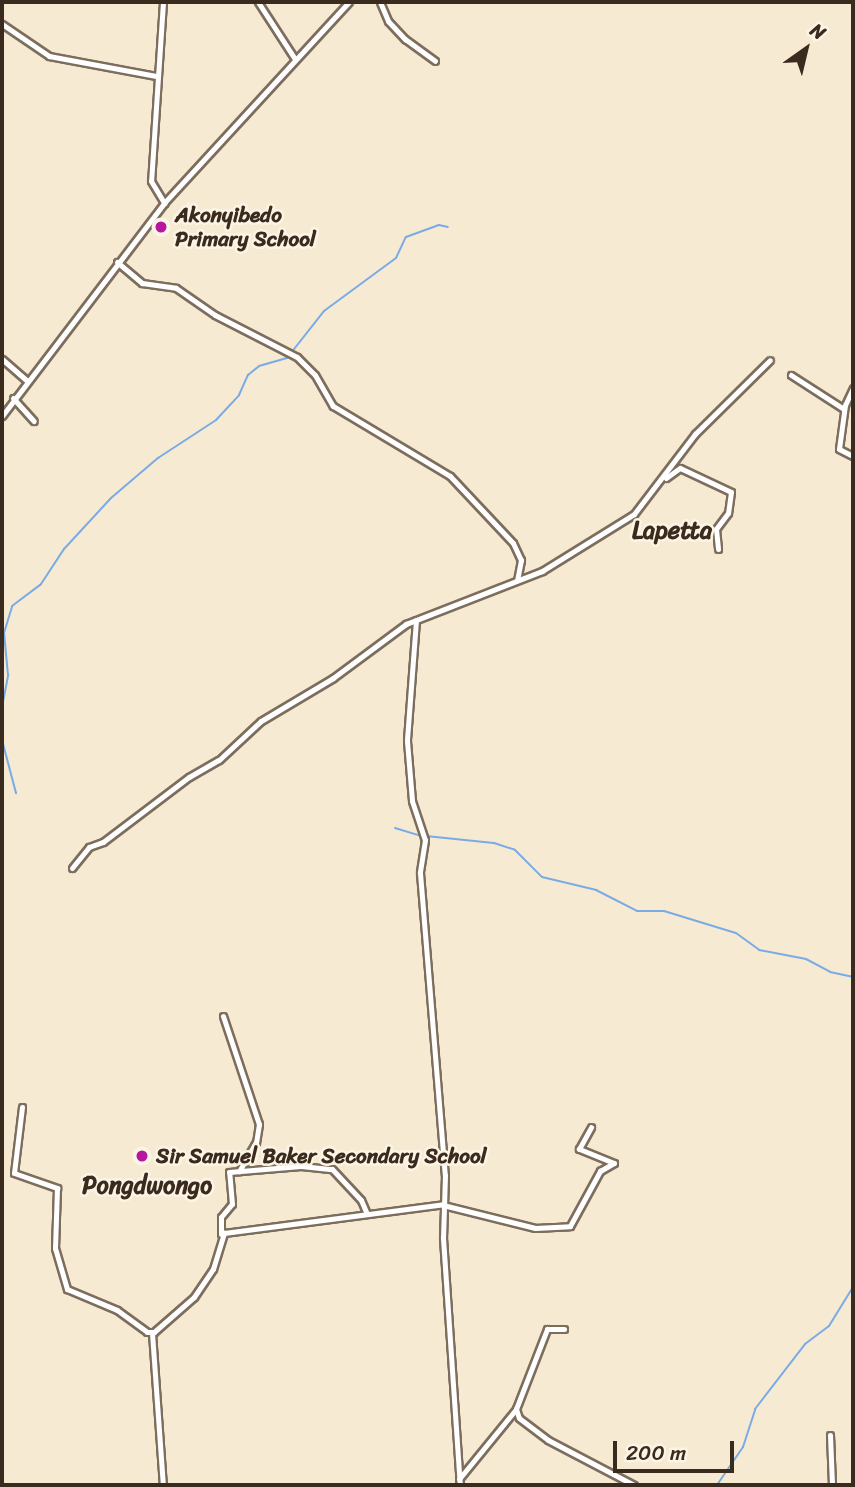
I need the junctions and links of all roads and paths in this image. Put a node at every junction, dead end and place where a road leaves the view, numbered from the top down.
1 (163, 2) edge
2 (258, 2) edge
3 (349, 2) edge
4 (380, 2) edge
5 (2, 24) edge
6 (295, 59) junction
7 (435, 61) dead end
8 (156, 76) junction
9 (164, 203) junction
10 (117, 262) junction
11 (2, 359) edge
12 (770, 360) dead end
13 (791, 375) dead end
14 (26, 380) junction
15 (853, 388) edge
16 (13, 398) junction
17 (844, 409) junction
18 (2, 416) edge
19 (34, 421) dead end
20 (853, 456) edge
21 (661, 482) junction
22 (718, 549) dead end
23 (517, 580) junction
24 (416, 620) junction
25 (72, 867) dead end
26 (223, 1016) dead end
27 (22, 1107) dead end
28 (591, 1127) dead end
29 (239, 1171) junction
30 (443, 1205) junction
31 (367, 1214) junction
32 (221, 1234) junction
33 (564, 1329) dead end
34 (152, 1333) junction
35 (516, 1409) junction
36 (830, 1435) dead end
37 (459, 1482) edge
38 (163, 1485) edge
39 (635, 1485) edge
40 (832, 1485) edge

1 - 8 street
2 - 6 street
3 - 6 street
4 - 7 street
5 - 8 street
6 - 9 street
8 - 9 street
9 - 10 street
10 - 14 street
10 - 23 street
11 - 14 street
12 - 21 street
13 - 17 street
14 - 16 street
15 - 17 street
16 - 18 street
16 - 19 street
17 - 20 street
21 - 22 street
21 - 23 street
23 - 24 street
24 - 25 street
24 - 30 street
26 - 29 street
27 - 34 street
28 - 30 street
29 - 31 street
29 - 32 street
30 - 31 street
30 - 37 street
31 - 32 street
32 - 34 street
33 - 35 street
34 - 38 street
35 - 37 street
35 - 39 street
36 - 40 street

